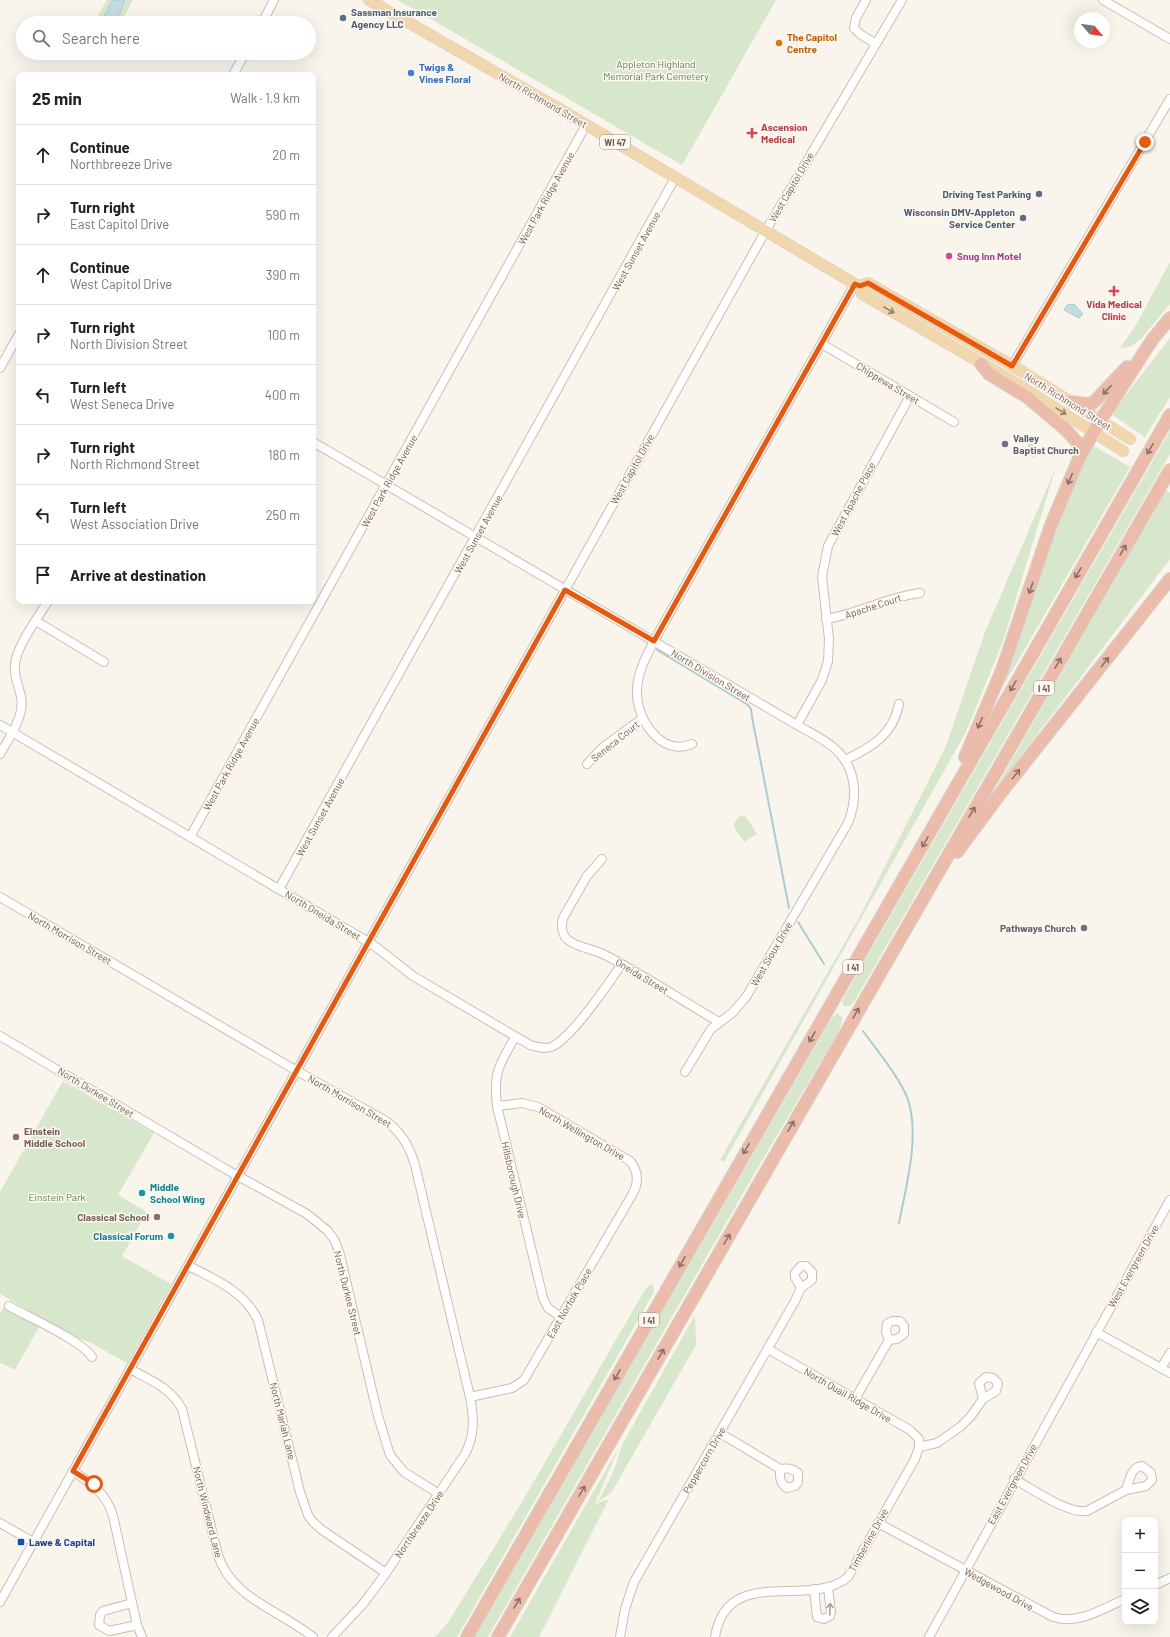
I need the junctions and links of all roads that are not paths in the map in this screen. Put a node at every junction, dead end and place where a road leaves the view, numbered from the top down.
1 (274, 0) edge
2 (369, 0) edge
3 (866, 0) edge
4 (902, 0) edge
5 (1103, 0) edge
6 (266, 16) edge
7 (1170, 39) edge
8 (876, 44) junction
9 (241, 60) edge
10 (234, 72) edge
11 (1170, 99) edge
12 (586, 125) junction
13 (675, 178) junction
14 (765, 232) junction
15 (858, 285) junction
16 (1170, 318) edge
17 (16, 339) edge
18 (1152, 340) junction
19 (822, 344) junction
20 (981, 364) junction
21 (1012, 366) junction
22 (0, 368) edge
23 (910, 396) junction
24 (1072, 402) junction
25 (1170, 415) edge
26 (1100, 421) junction
27 (954, 422) dead end
28 (1094, 432) junction
29 (1130, 439) dead end
30 (316, 444) edge
31 (1123, 451) dead end
32 (1080, 456) junction
33 (1170, 470) edge
34 (387, 485) junction
35 (476, 538) junction
36 (1169, 580) edge
37 (565, 590) junction
38 (920, 593) dead end
39 (46, 604) edge
40 (826, 619) junction
41 (36, 621) junction
42 (654, 641) junction
43 (104, 662) dead end
44 (899, 704) dead end
45 (643, 718) junction
46 (0, 725) edge
47 (797, 725) junction
48 (12, 732) junction
49 (692, 744) dead end
50 (0, 754) edge
51 (845, 760) junction
52 (587, 764) dead end
53 (944, 808) junction
54 (190, 837) junction
55 (602, 859) dead end
56 (279, 889) junction
57 (0, 897) edge
58 (918, 906) junction
59 (369, 942) junction
60 (621, 965) junction
61 (719, 1022) junction
62 (0, 1036) edge
63 (515, 1037) junction
64 (297, 1071) junction
65 (685, 1072) dead end
66 (497, 1106) junction
67 (637, 1174) joint
68 (238, 1176) junction
69 (1170, 1200) edge
70 (188, 1266) junction
71 (801, 1288) dead end
72 (9, 1306) dead end
73 (561, 1317) junction
74 (1096, 1332) junction
75 (889, 1340) dead end
76 (768, 1348) junction
77 (1170, 1353) edge
78 (92, 1357) dead end
79 (1161, 1368) junction
80 (130, 1369) junction
81 (1170, 1373) edge
82 (470, 1397) junction
83 (855, 1399) junction
84 (984, 1399) dead end
85 (720, 1432) junction
86 (919, 1447) junction
87 (780, 1469) dead end
88 (73, 1471) junction
89 (1014, 1479) junction
90 (1126, 1490) dead end
91 (439, 1494) junction
92 (0, 1523) edge
93 (878, 1523) junction
94 (33, 1542) junction
95 (964, 1570) junction
96 (386, 1573) junction
97 (1170, 1578) edge
98 (1158, 1584) edge
99 (828, 1588) junction
100 (814, 1589) junction
101 (1122, 1600) edge
102 (0, 1602) edge
103 (132, 1603) junction
104 (137, 1625) junction
105 (142, 1637) edge
106 (313, 1637) edge
107 (332, 1637) edge
108 (467, 1637) edge
109 (498, 1637) edge
110 (620, 1637) edge
111 (714, 1637) edge
112 (928, 1637) edge

1 - 6 street
2 - 12 main road, North Richmond Street / WI 47
3 - 8 street
4 - 8 street, West Capitol Drive
5 - 7 street
8 - 14 street, West Capitol Drive
9 - 10 street
11 - 21 street
12 - 13 main road, North Richmond Street / WI 47
12 - 34 street, West Park Ridge Avenue
13 - 14 main road, North Richmond Street / WI 47
13 - 35 street, West Sunset Avenue
14 - 15 main road, North Richmond Street / WI 47
14 - 37 street, West Capitol Drive
15 - 19 street
15 -> 20 main road, North Richmond Street / WI 47
15 - 21 main road, North Richmond Street / WI 47
16 - 18 highway
17 - 22 street
18 -> 24 highway
18 - 26 highway
19 - 23 street, Chippewa Street
19 - 42 street
20 -> 28 main road, North Richmond Street / WI 47
20 - 32 highway
21 - 24 main road, North Richmond Street / WI 47
23 - 27 street, Chippewa Street
23 - 40 street, West Apache Place
24 - 26 main road, North Richmond Street / WI 47
25 -> 53 highway, I 41
26 - 28 highway
26 - 29 main road, North Richmond Street / WI 47
28 - 31 main road, North Richmond Street / WI 47
28 - 32 highway
30 - 34 street, North Division Street
32 -> 53 highway
58 -> 33 highway, I 41
34 - 35 street, North Division Street
34 - 54 street, West Park Ridge Avenue
35 - 37 street, North Division Street
35 - 56 street, West Sunset Avenue
58 -> 36 highway
37 - 42 street, North Division Street
37 - 59 street, West Capitol Drive
38 - 40 street, Apache Court
39 - 41 street
40 - 47 street, West Apache Place
41 - 43 street
41 - 48 street
42 - 45 street
42 - 47 street, North Division Street
44 - 51 street
45 - 49 street
45 - 52 street, Seneca Court
46 - 48 street, North Oneida Street
47 - 51 street, North Division Street
48 - 50 street
48 - 54 street, North Oneida Street
51 - 61 street, West Sioux Drive
53 -> 108 highway, I 41
54 - 56 street, North Oneida Street
55 - 60 street, Oneida Street
56 - 59 street, North Oneida Street
57 - 64 street, North Morrison Street
109 -> 58 highway, I 41
59 - 63 street, North Oneida Street
59 - 64 street, West Capitol Drive
60 - 61 street, Oneida Street
60 - 63 street, North Oneida Street
61 - 65 street, West Sioux Drive
62 - 68 street, North Durkee Street
63 - 66 street, Hillsborough Drive
64 - 68 street, West Capitol Drive
64 - 82 street, North Morrison Street
66 - 67 street, North Wellington Drive
66 - 73 street, Hillsborough Drive
67 - 73 street, East Norfolk Place
68 - 70 street, West Capitol Drive
68 - 91 street, North Durkee Street
69 - 74 street, West Evergreen Drive
70 - 80 street, West Capitol Drive
70 - 96 street, North Mariah Lane
71 - 76 street, Peppercorn Drive
72 - 78 street
73 - 82 street, East Norfolk Place
74 - 79 street
74 - 89 street, East Evergreen Drive
75 - 83 street
76 - 83 street, North Quail Ridge Drive
76 - 85 street, Peppercorn Drive
77 - 79 street
79 - 81 street
80 - 88 street, West Capitol Drive
80 - 106 street, North Windward Lane
82 - 91 street, Northbreeze Drive
83 - 86 street, North Quail Ridge Drive
84 - 86 street
85 - 87 street
85 - 110 street, Peppercorn Drive
86 - 93 street, Timberline Drive
88 - 94 street, West Capitol Drive
88 - 103 street
89 - 90 street
89 - 95 street, East Evergreen Drive
91 - 96 street, Northbreeze Drive
92 - 94 street
93 - 95 street, Wedgewood Drive
93 - 99 street, Timberline Drive
94 - 102 street, West Capitol Drive
95 - 101 street, Wedgewood Drive
95 - 112 street, East Evergreen Drive
96 - 107 street, Northbreeze Drive
97 - 98 street
99 - 100 street, Timberline Drive
100 -> 99 street
100 - 111 street, Timberline Drive
103 - 104 street
103 - 104 street
104 - 105 street

